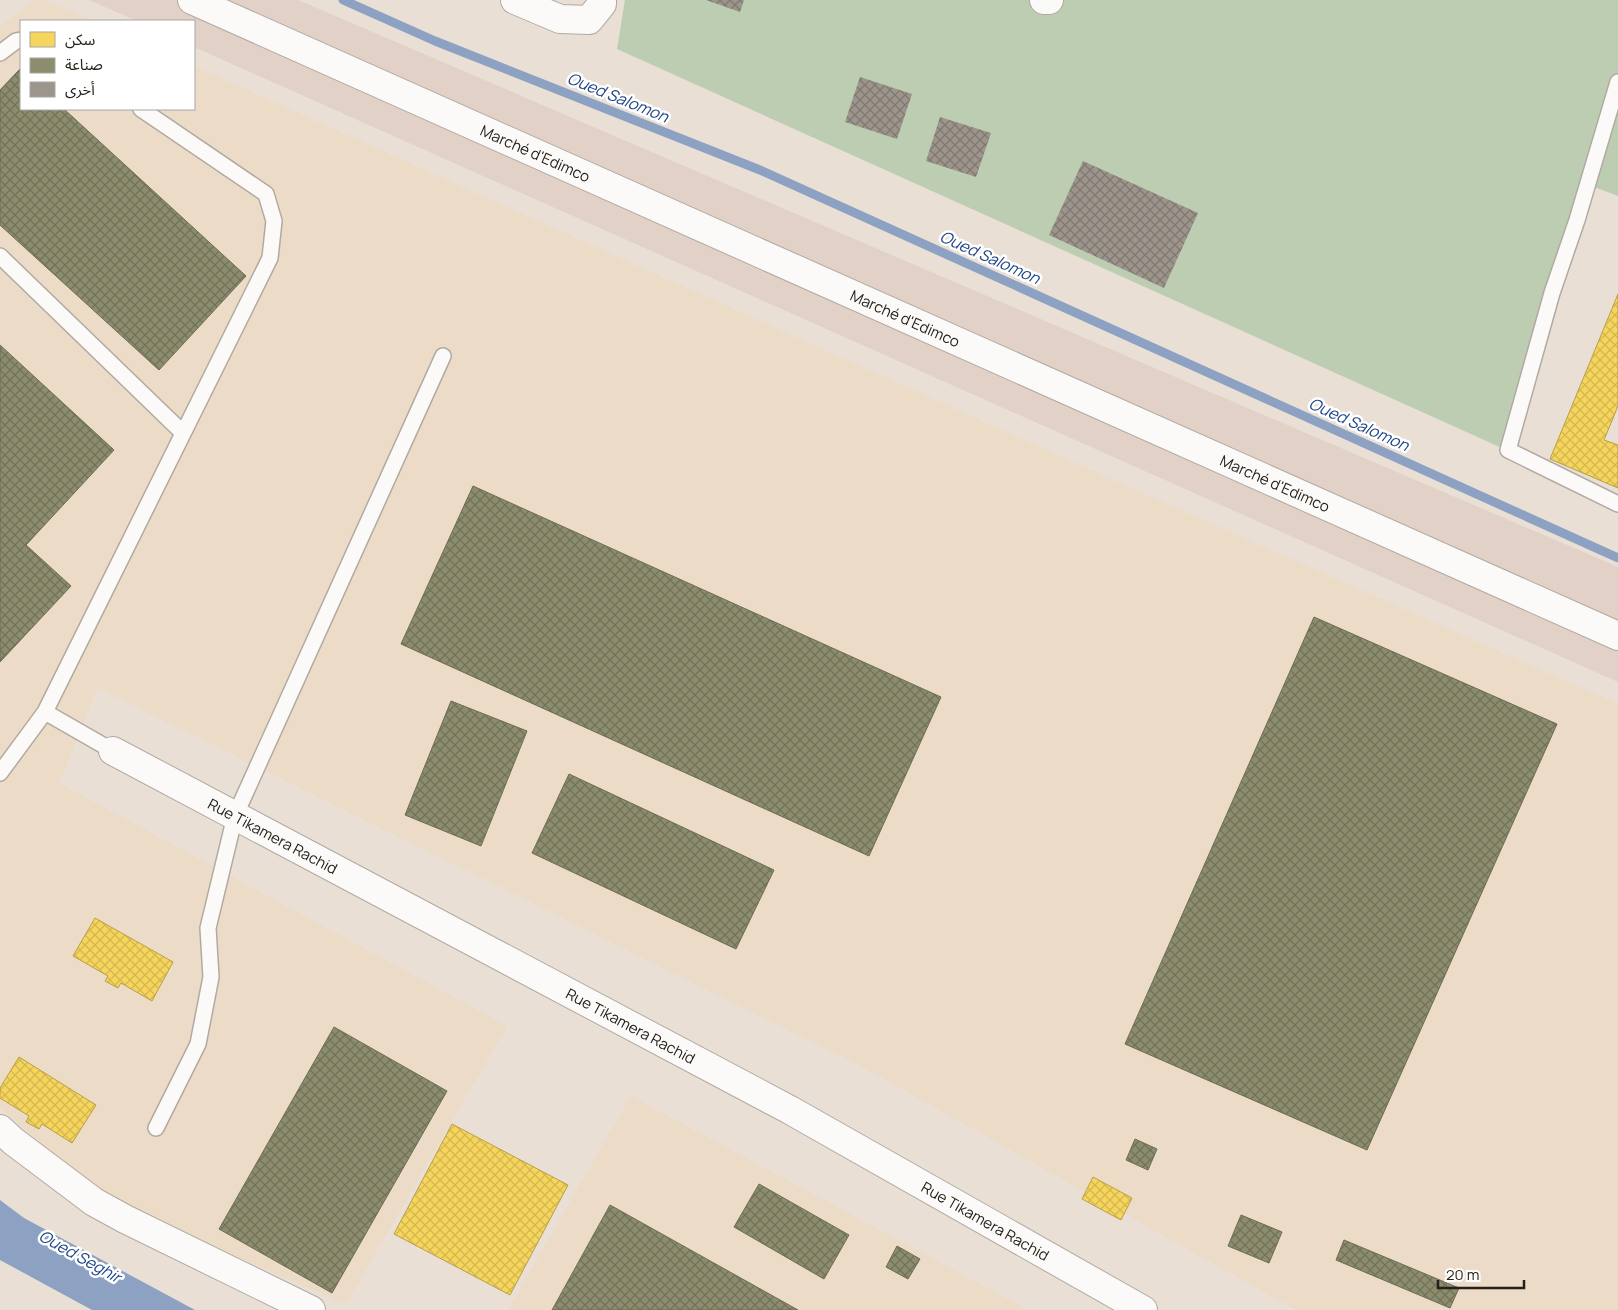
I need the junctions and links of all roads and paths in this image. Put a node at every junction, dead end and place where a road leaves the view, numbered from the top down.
1 (192, 0) edge
2 (515, 0) edge
3 (602, 0) edge
4 (1044, 0) edge
5 (1049, 0) edge
6 (20, 40) edge
7 (0, 53) edge
8 (1618, 82) edge
9 (142, 110) edge
10 (0, 256) edge
11 (443, 356) dead end
12 (183, 433) junction
13 (1618, 504) edge
14 (1618, 636) edge
15 (45, 712) junction
16 (113, 751) joint
17 (0, 773) edge
18 (236, 816) junction
19 (156, 1128) dead end
20 (0, 1129) edge
21 (311, 1310) edge
22 (1144, 1310) edge

1 - 14 street, Marché d'Edimco
2 - 3 street
4 - 5 street
6 - 7 lane
8 - 13 lane
9 - 12 lane
10 - 12 lane
11 - 18 lane
12 - 15 lane
15 - 16 lane
15 - 17 lane
16 - 18 street, Rue Tikamera Rachid
18 - 19 lane
18 - 22 street, Rue Tikamera Rachid
20 - 21 street

